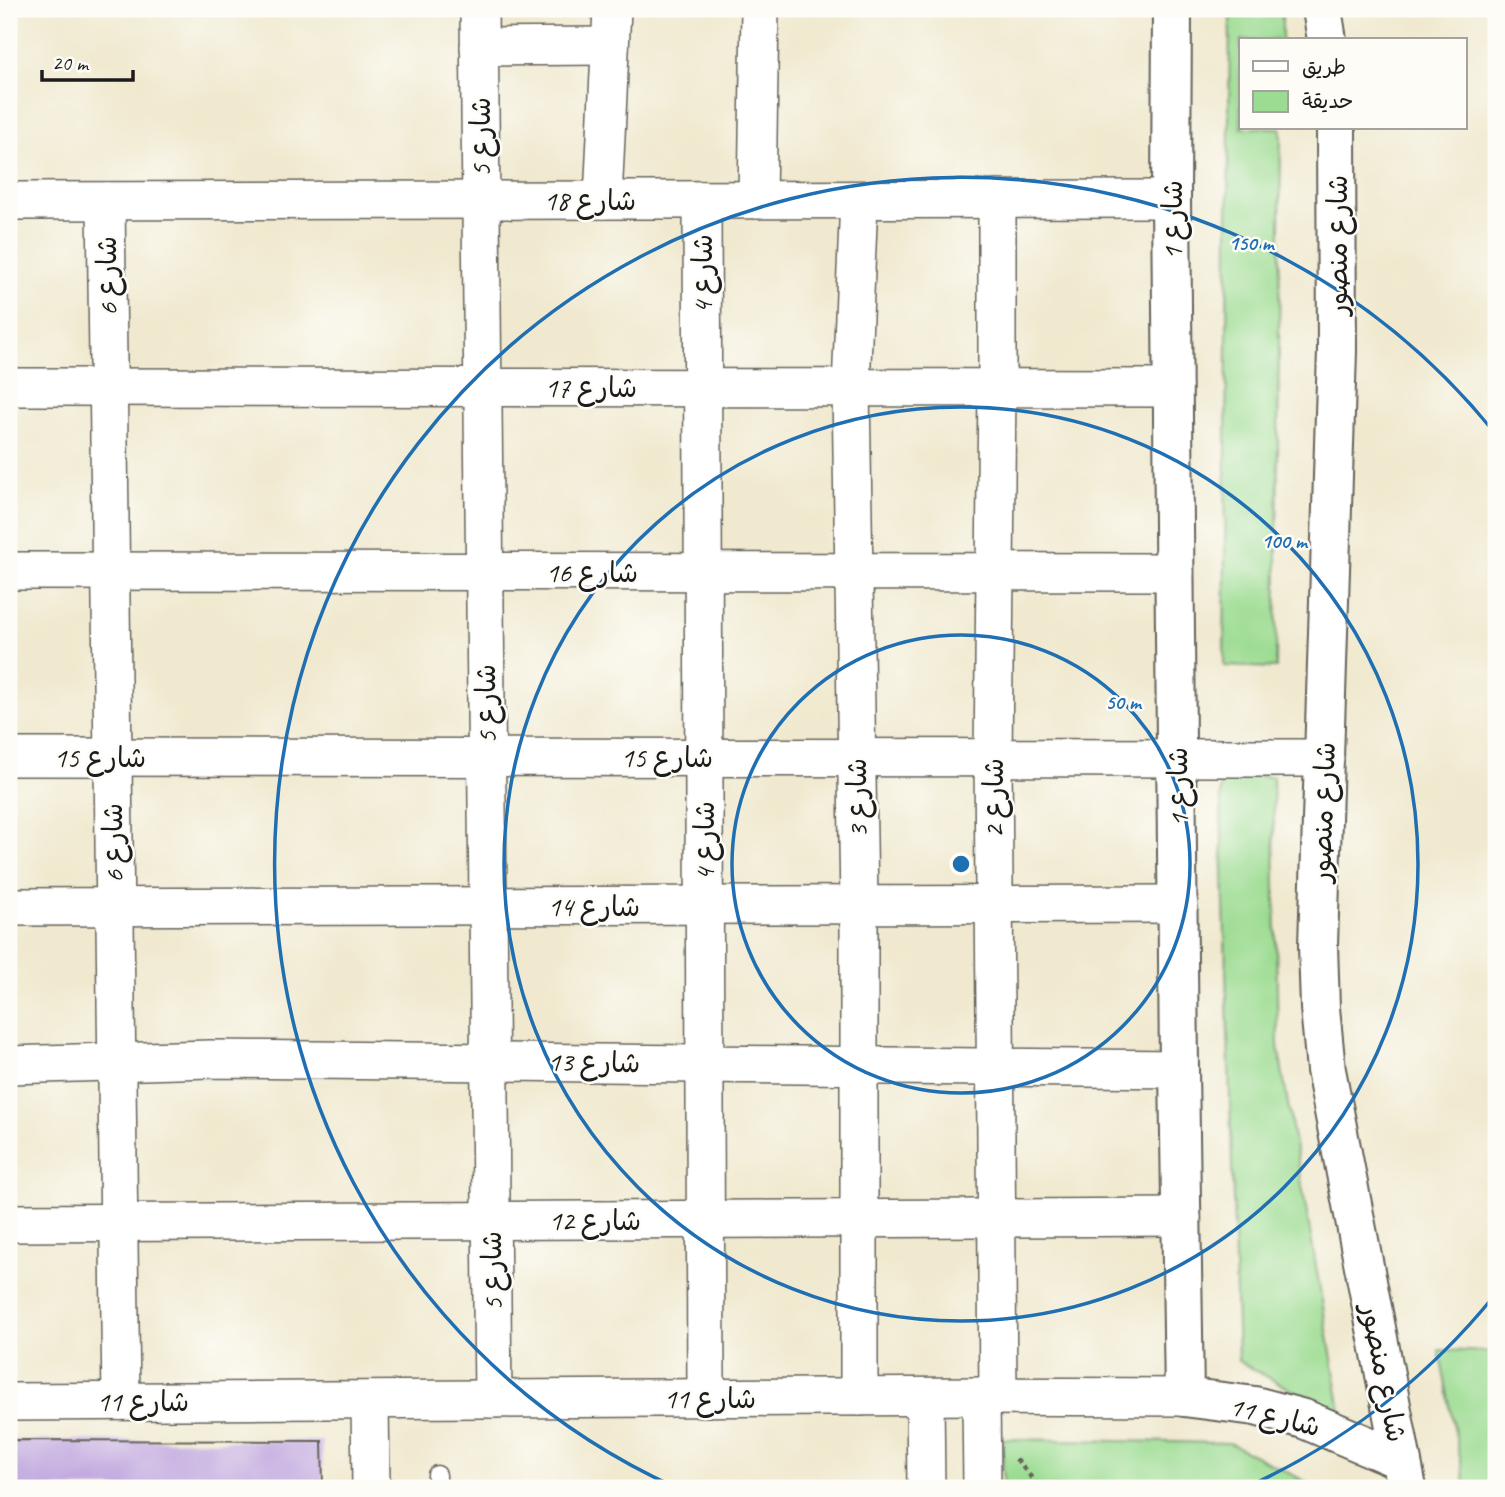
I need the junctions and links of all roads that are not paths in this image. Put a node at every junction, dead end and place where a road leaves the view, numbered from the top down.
1 (479, 9) edge
2 (612, 9) edge
3 (760, 9) edge
4 (1172, 9) edge
5 (610, 46) junction
6 (479, 47) junction
7 (1336, 130) edge
8 (997, 199) junction
9 (1171, 199) junction
10 (603, 200) junction
11 (702, 200) junction
12 (757, 200) junction
13 (859, 200) junction
14 (9, 201) edge
15 (106, 201) junction
16 (480, 201) junction
17 (9, 387) edge
18 (108, 387) junction
19 (482, 387) junction
20 (702, 387) junction
21 (851, 387) junction
22 (997, 387) junction
23 (1173, 388) junction
24 (9, 572) edge
25 (110, 572) junction
26 (484, 572) junction
27 (703, 572) junction
28 (1175, 572) junction
29 (854, 574) junction
30 (995, 574) junction
31 (9, 757) edge
32 (112, 757) junction
33 (486, 757) junction
34 (704, 757) junction
35 (857, 757) junction
36 (993, 757) junction
37 (1177, 757) junction
38 (1325, 758) junction
39 (994, 904) junction
40 (1179, 904) junction
41 (704, 905) junction
42 (859, 905) junction
43 (488, 906) junction
44 (9, 907) edge
45 (114, 907) junction
46 (490, 1061) junction
47 (115, 1062) junction
48 (705, 1063) junction
49 (858, 1064) junction
50 (9, 1065) edge
51 (996, 1067) junction
52 (1179, 1069) junction
53 (1182, 1217) junction
54 (999, 1218) junction
55 (705, 1219) junction
56 (859, 1219) junction
57 (491, 1220) junction
58 (118, 1222) junction
59 (9, 1223) edge
60 (990, 1396) junction
61 (859, 1397) junction
62 (925, 1397) junction
63 (1184, 1397) junction
64 (706, 1398) junction
65 (493, 1399) junction
66 (370, 1400) junction
67 (121, 1401) junction
68 (9, 1402) edge
69 (1404, 1474) edge
70 (371, 1488) edge
71 (926, 1488) edge
72 (982, 1488) edge

1 - 6 street, شارع 5
2 - 5 street
3 - 12 street
4 - 9 street, شارع 1
5 - 6 street
5 - 10 street
6 - 16 street, شارع 5
7 - 38 street, شارع منصور
8 - 9 street, شارع 18
8 - 13 street, شارع 18
8 - 22 street, شارع 2
9 - 23 street, شارع 1
10 - 11 street, شارع 18
10 - 16 street, شارع 18
11 - 12 street, شارع 18
11 - 20 street, شارع 4
12 - 13 street, شارع 18
13 - 21 street, شارع 3
14 - 15 street, شارع 18
15 - 16 street, شارع 18
15 - 18 street, شارع 6
16 - 19 street, شارع 5
17 - 18 street, شارع 17
18 - 19 street, شارع 17
18 - 25 street, شارع 6
19 - 20 street, شارع 17
19 - 26 street, شارع 5
20 - 21 street, شارع 17
20 - 27 street, شارع 4
21 - 22 street, شارع 17
21 - 29 street, شارع 3
22 - 23 street, شارع 17
22 - 30 street, شارع 2
23 - 28 street, شارع 1
24 - 25 street, شارع 16
25 - 26 street, شارع 16
25 - 32 street, شارع 6
26 - 27 street, شارع 16
26 - 33 street, شارع 5
27 - 29 street, شارع 16
27 - 34 street, شارع 4
28 - 30 street, شارع 16
28 - 37 street, شارع 1
29 - 30 street, شارع 16
29 - 35 street, شارع 3
30 - 36 street, شارع 2
31 - 32 street, شارع 15
32 - 33 street, شارع 15
32 - 45 street, شارع 6
33 - 34 street, شارع 15
33 - 43 street, شارع 5
34 - 35 street, شارع 15
34 - 41 street, شارع 4
35 - 36 street, شارع 15
35 - 42 street, شارع 3
36 - 37 street, شارع 15
36 - 39 street, شارع 2
37 - 38 street, شارع 15
37 - 40 street, شارع 1
38 - 69 street, شارع منصور
39 - 40 street, شارع 14
39 - 42 street, شارع 14
39 - 51 street, شارع 2
40 - 52 street, شارع 1
41 - 42 street, شارع 14
41 - 43 street, شارع 14
41 - 48 street, شارع 4
42 - 49 street, شارع 3
43 - 45 street, شارع 14
43 - 46 street, شارع 5
44 - 45 street, شارع 14
45 - 47 street, شارع 6
46 - 47 street, شارع 13
46 - 48 street, شارع 13
46 - 57 street, شارع 5
47 - 50 street, شارع 13
47 - 58 street, شارع 6
48 - 49 street, شارع 13
48 - 55 street, شارع 4
49 - 51 street, شارع 13
49 - 56 street, شارع 3
51 - 52 street, شارع 13
51 - 54 street, شارع 2
52 - 53 street, شارع 1
53 - 54 street, شارع 12
53 - 63 street, شارع 1
54 - 56 street, شارع 12
54 - 60 street, شارع 2
55 - 56 street, شارع 12
55 - 57 street, شارع 12
55 - 64 street, شارع 4
56 - 61 street, شارع 3
57 - 58 street, شارع 12
57 - 65 street, شارع 5
58 - 59 street, شارع 12
58 - 67 street, شارع 6
60 - 62 street, شارع 11
60 - 63 street, شارع 11
60 - 72 street, شارع 2
61 - 62 street, شارع 11
61 - 64 street, شارع 11
62 - 71 street
63 - 69 street, شارع 11
64 - 65 street, شارع 11
65 - 66 street, شارع 11
66 - 67 street, شارع 11
66 - 70 street
67 - 68 street, شارع 11

